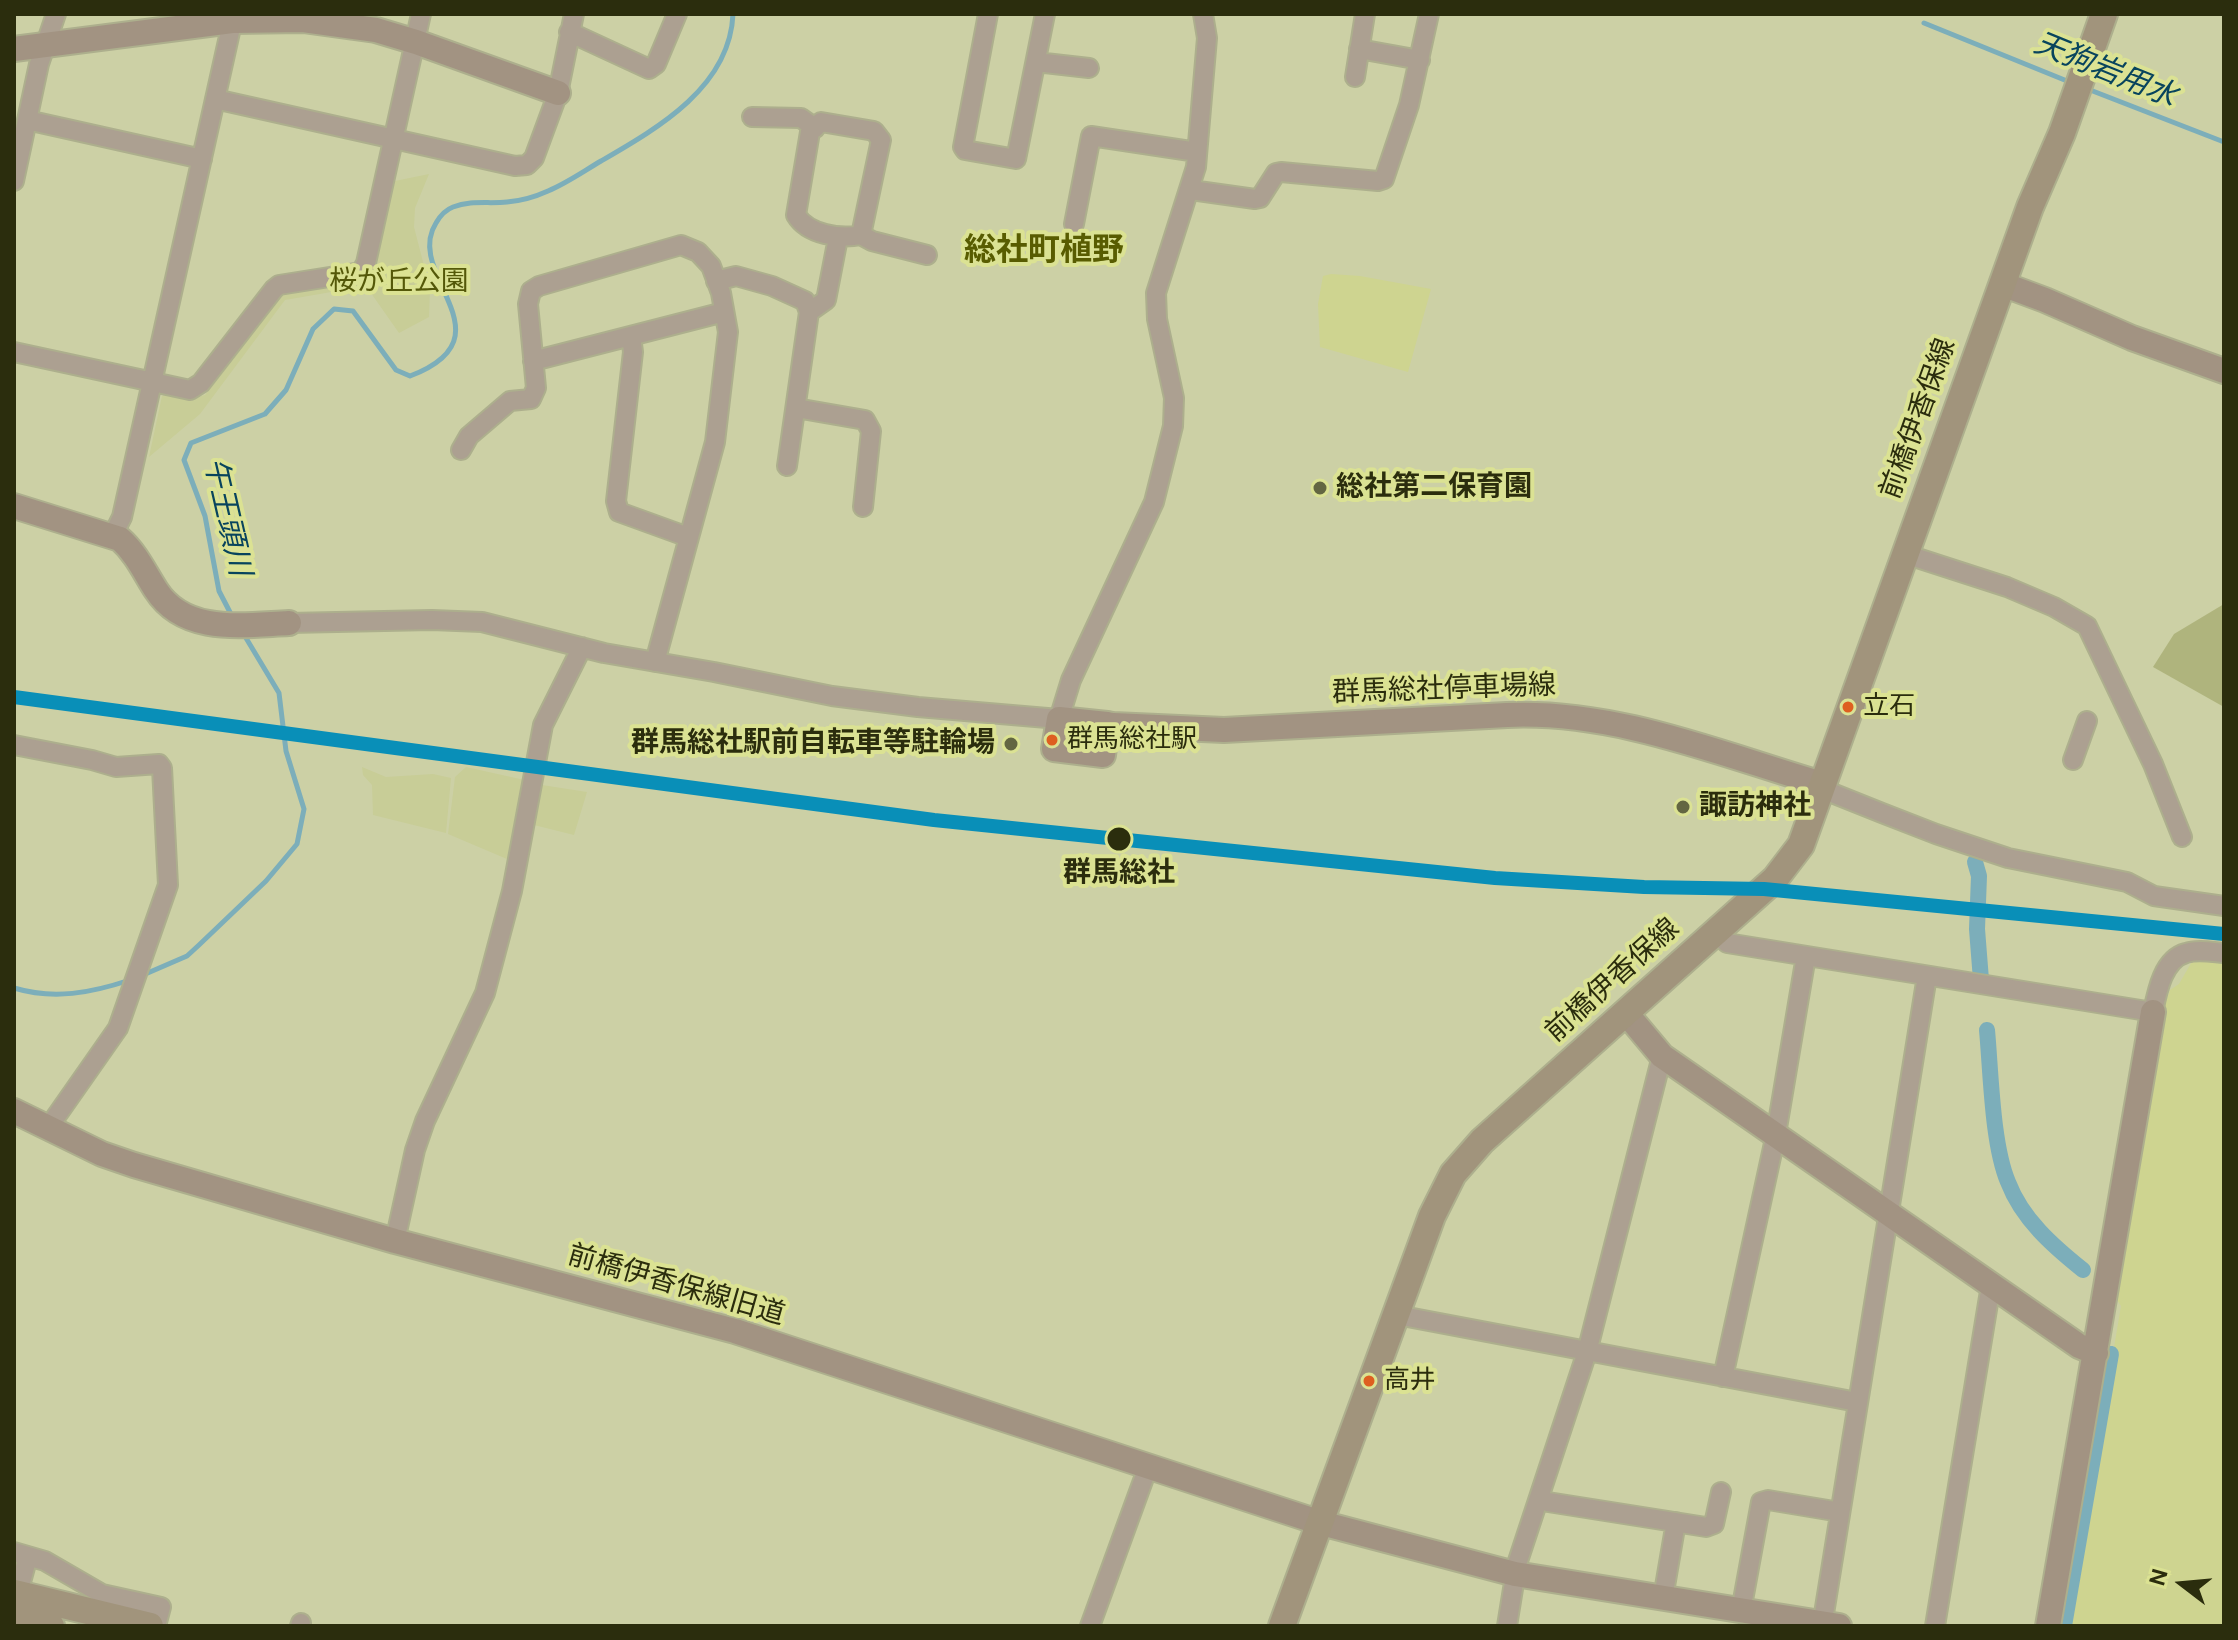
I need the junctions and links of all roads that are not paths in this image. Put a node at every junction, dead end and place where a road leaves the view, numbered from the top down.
1 (56, 14) edge
2 (421, 14) edge
3 (677, 14) edge
4 (988, 14) edge
5 (1045, 14) edge
6 (1203, 14) edge
7 (1365, 14) edge
8 (1429, 14) edge
9 (2104, 14) edge
10 (233, 18) edge
11 (571, 23) edge
12 (416, 42) junction
13 (45, 45) junction
14 (14, 49) edge
15 (1359, 49) junction
16 (1420, 60) junction
17 (1036, 62) junction
18 (1089, 68) dead end
19 (1355, 77) dead end
20 (558, 93) junction
21 (215, 99) junction
22 (752, 117) dead end
23 (27, 120) junction
24 (815, 128) junction
25 (395, 137) junction
26 (1197, 152) junction
27 (202, 159) junction
28 (14, 181) edge
29 (1191, 190) junction
30 (1074, 224) dead end
31 (861, 235) junction
32 (838, 238) junction
33 (927, 255) dead end
34 (716, 281) junction
35 (2002, 284) junction
36 (724, 312) junction
37 (809, 312) junction
38 (631, 336) junction
39 (14, 352) edge
40 (533, 361) junction
41 (2224, 371) edge
42 (153, 383) junction
43 (796, 408) junction
44 (461, 450) dead end
45 (787, 466) dead end
46 (14, 506) edge
47 (863, 507) dead end
48 (113, 535) junction
49 (688, 537) junction
50 (1905, 554) junction
51 (289, 623) joint
52 (582, 647) junction
53 (655, 662) junction
54 (1059, 719) junction
55 (2087, 721) dead end
56 (14, 745) edge
57 (2073, 760) dead end
58 (1822, 784) junction
59 (2182, 837) dead end
60 (2224, 906) edge
61 (1715, 932) junction
62 (2224, 953) edge
63 (1806, 956) junction
64 (1927, 976) junction
65 (2153, 1012) junction
66 (1626, 1013) junction
67 (1662, 1056) junction
68 (14, 1111) edge
69 (48, 1128) junction
70 (1776, 1134) junction
71 (1888, 1213) junction
72 (395, 1241) junction
73 (1991, 1285) junction
74 (1397, 1315) junction
75 (1587, 1352) junction
76 (2096, 1353) junction
77 (1723, 1377) junction
78 (1857, 1402) junction
79 (1148, 1467) junction
80 (1721, 1492) dead end
81 (1539, 1498) junction
82 (1840, 1512) junction
83 (1676, 1522) junction
84 (1321, 1523) junction
85 (21, 1554) edge
86 (1515, 1574) junction
87 (1663, 1598) junction
88 (15, 1603) edge
89 (1741, 1611) junction
90 (1828, 1625) edge
91 (51, 1626) edge
92 (153, 1626) edge
93 (1090, 1626) edge
94 (1282, 1626) edge
95 (1507, 1626) edge
96 (1935, 1626) edge
97 (2048, 1626) edge

1 - 13 street
2 - 12 street
3 - 11 street
4 - 17 street
5 - 17 street
6 - 26 street
7 - 15 street
8 - 16 street
9 - 35 main road, 前橋伊香保線
10 - 12 street
10 - 13 street
10 - 21 street
11 - 20 street
12 - 20 street
12 - 25 street
13 - 14 street
13 - 23 street
15 - 16 street
15 - 19 street
16 - 29 street
17 - 18 street
20 - 25 street
21 - 25 street
21 - 27 street
22 - 24 street
23 - 27 street
23 - 28 street
24 - 31 street
24 - 32 street
25 - 42 street
26 - 29 street
26 - 30 street
27 - 42 street
29 - 54 street
31 - 32 street
31 - 33 street
32 - 37 street
34 - 36 street
34 - 37 street
34 - 40 street
35 - 41 street
35 - 50 main road, 前橋伊香保線
36 - 38 street
36 - 49 street
37 - 43 street
38 - 40 street
38 - 49 street
39 - 42 street
40 - 44 street
42 - 48 street
43 - 45 street
43 - 47 street
46 - 48 street
48 - 51 street
49 - 53 street
50 - 58 main road, 前橋伊香保線
50 - 59 street
51 - 52 street
52 - 53 street
52 - 72 street
53 - 54 street
54 - 58 street, 群馬総社停車場線
55 - 57 street
56 - 69 street
58 - 60 street
58 - 61 main road, 前橋伊香保線
61 - 63 street
61 - 66 main road, 前橋伊香保線
62 - 65 street
63 - 64 street
63 - 70 street
64 - 65 street
64 - 71 street
65 - 76 street
66 - 67 street
66 - 74 main road, 前橋伊香保線
67 - 70 street
67 - 75 street
68 - 69 street, 前橋伊香保線旧道
69 - 72 street, 前橋伊香保線旧道
70 - 71 street
70 - 77 street
71 - 73 street
71 - 78 street
72 - 79 street, 前橋伊香保線旧道
73 - 76 street
73 - 96 street
74 - 75 street
74 - 84 main road, 前橋伊香保線
75 - 77 street
75 - 81 street
76 - 97 street
77 - 78 street
78 - 82 street
79 - 84 street, 前橋伊香保線旧道
79 - 93 street
80 - 83 street
81 - 83 street
81 - 86 street
82 - 89 street
82 - 90 street
83 - 87 street
84 - 86 street, 前橋伊香保線旧道
84 - 94 main road, 前橋伊香保線
85 - 88 street
85 - 92 street
86 - 87 street, 前橋伊香保線旧道
86 - 95 street
87 - 89 street, 前橋伊香保線旧道
88 - 91 main road
88 - 92 main road
89 - 90 street, 前橋伊香保線旧道

